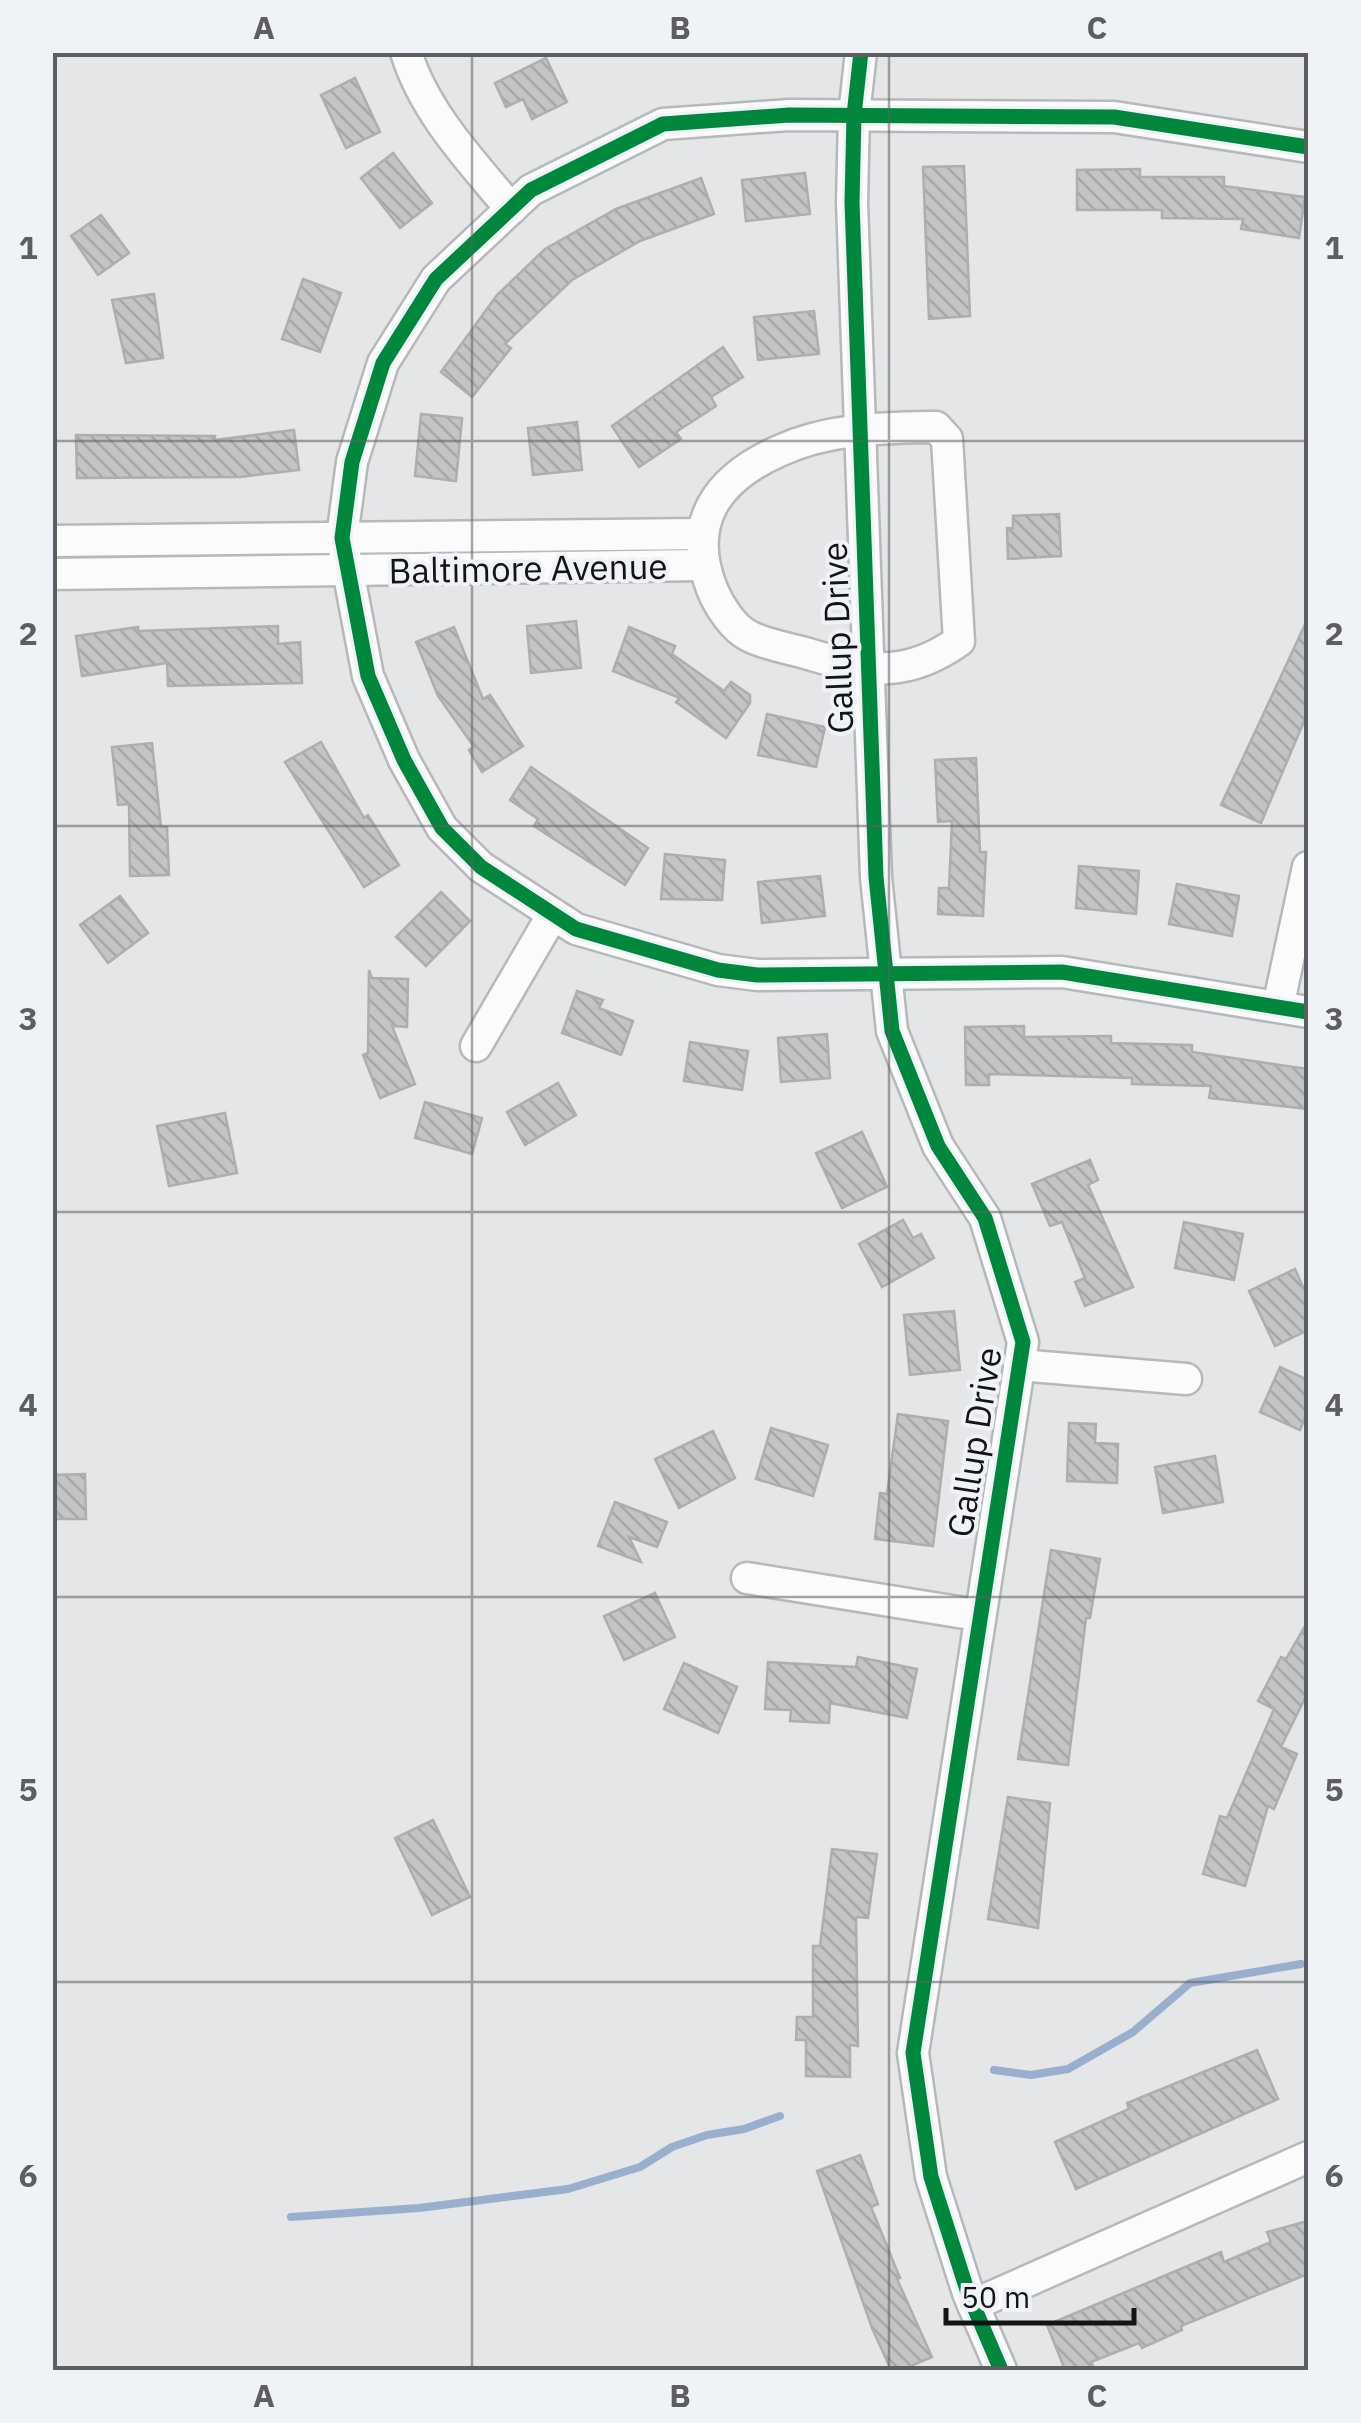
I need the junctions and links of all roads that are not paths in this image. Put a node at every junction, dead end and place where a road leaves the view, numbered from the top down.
1 (406, 52) edge
2 (861, 52) edge
3 (854, 116) junction
4 (1308, 148) edge
5 (511, 209) junction
6 (860, 428) junction
7 (700, 534) junction
8 (342, 538) junction
9 (52, 541) edge
10 (703, 565) junction
11 (349, 570) junction
12 (52, 574) edge
13 (868, 671) junction
14 (1308, 866) edge
15 (554, 914) junction
16 (883, 972) junction
17 (1294, 1009) edge
18 (476, 1046) dead end
19 (1019, 1366) junction
20 (1186, 1378) dead end
21 (748, 1578) dead end
22 (978, 1615) junction
23 (1308, 2157) edge
24 (973, 2304) junction
25 (1001, 2370) edge

1 - 5 street
2 - 3 street, Gallup Drive
3 - 4 street
3 - 5 street
3 - 6 street, Gallup Drive
5 - 8 street
6 - 7 street
6 - 13 street, Gallup Drive
6 - 13 street
7 - 8 street, Baltimore Avenue
7 - 10 street
8 - 9 street, Baltimore Avenue
8 - 11 street
10 - 11 street, Baltimore Avenue
10 - 13 street
11 - 12 street, Baltimore Avenue
11 - 15 street
13 - 16 street, Gallup Drive
14 - 17 street
15 - 16 street
15 - 18 street
16 - 17 street
16 - 19 street, Gallup Drive
19 - 20 street
19 - 22 street, Gallup Drive
21 - 22 street
22 - 24 street, Gallup Drive
23 - 24 street
24 - 25 street, Gallup Drive

